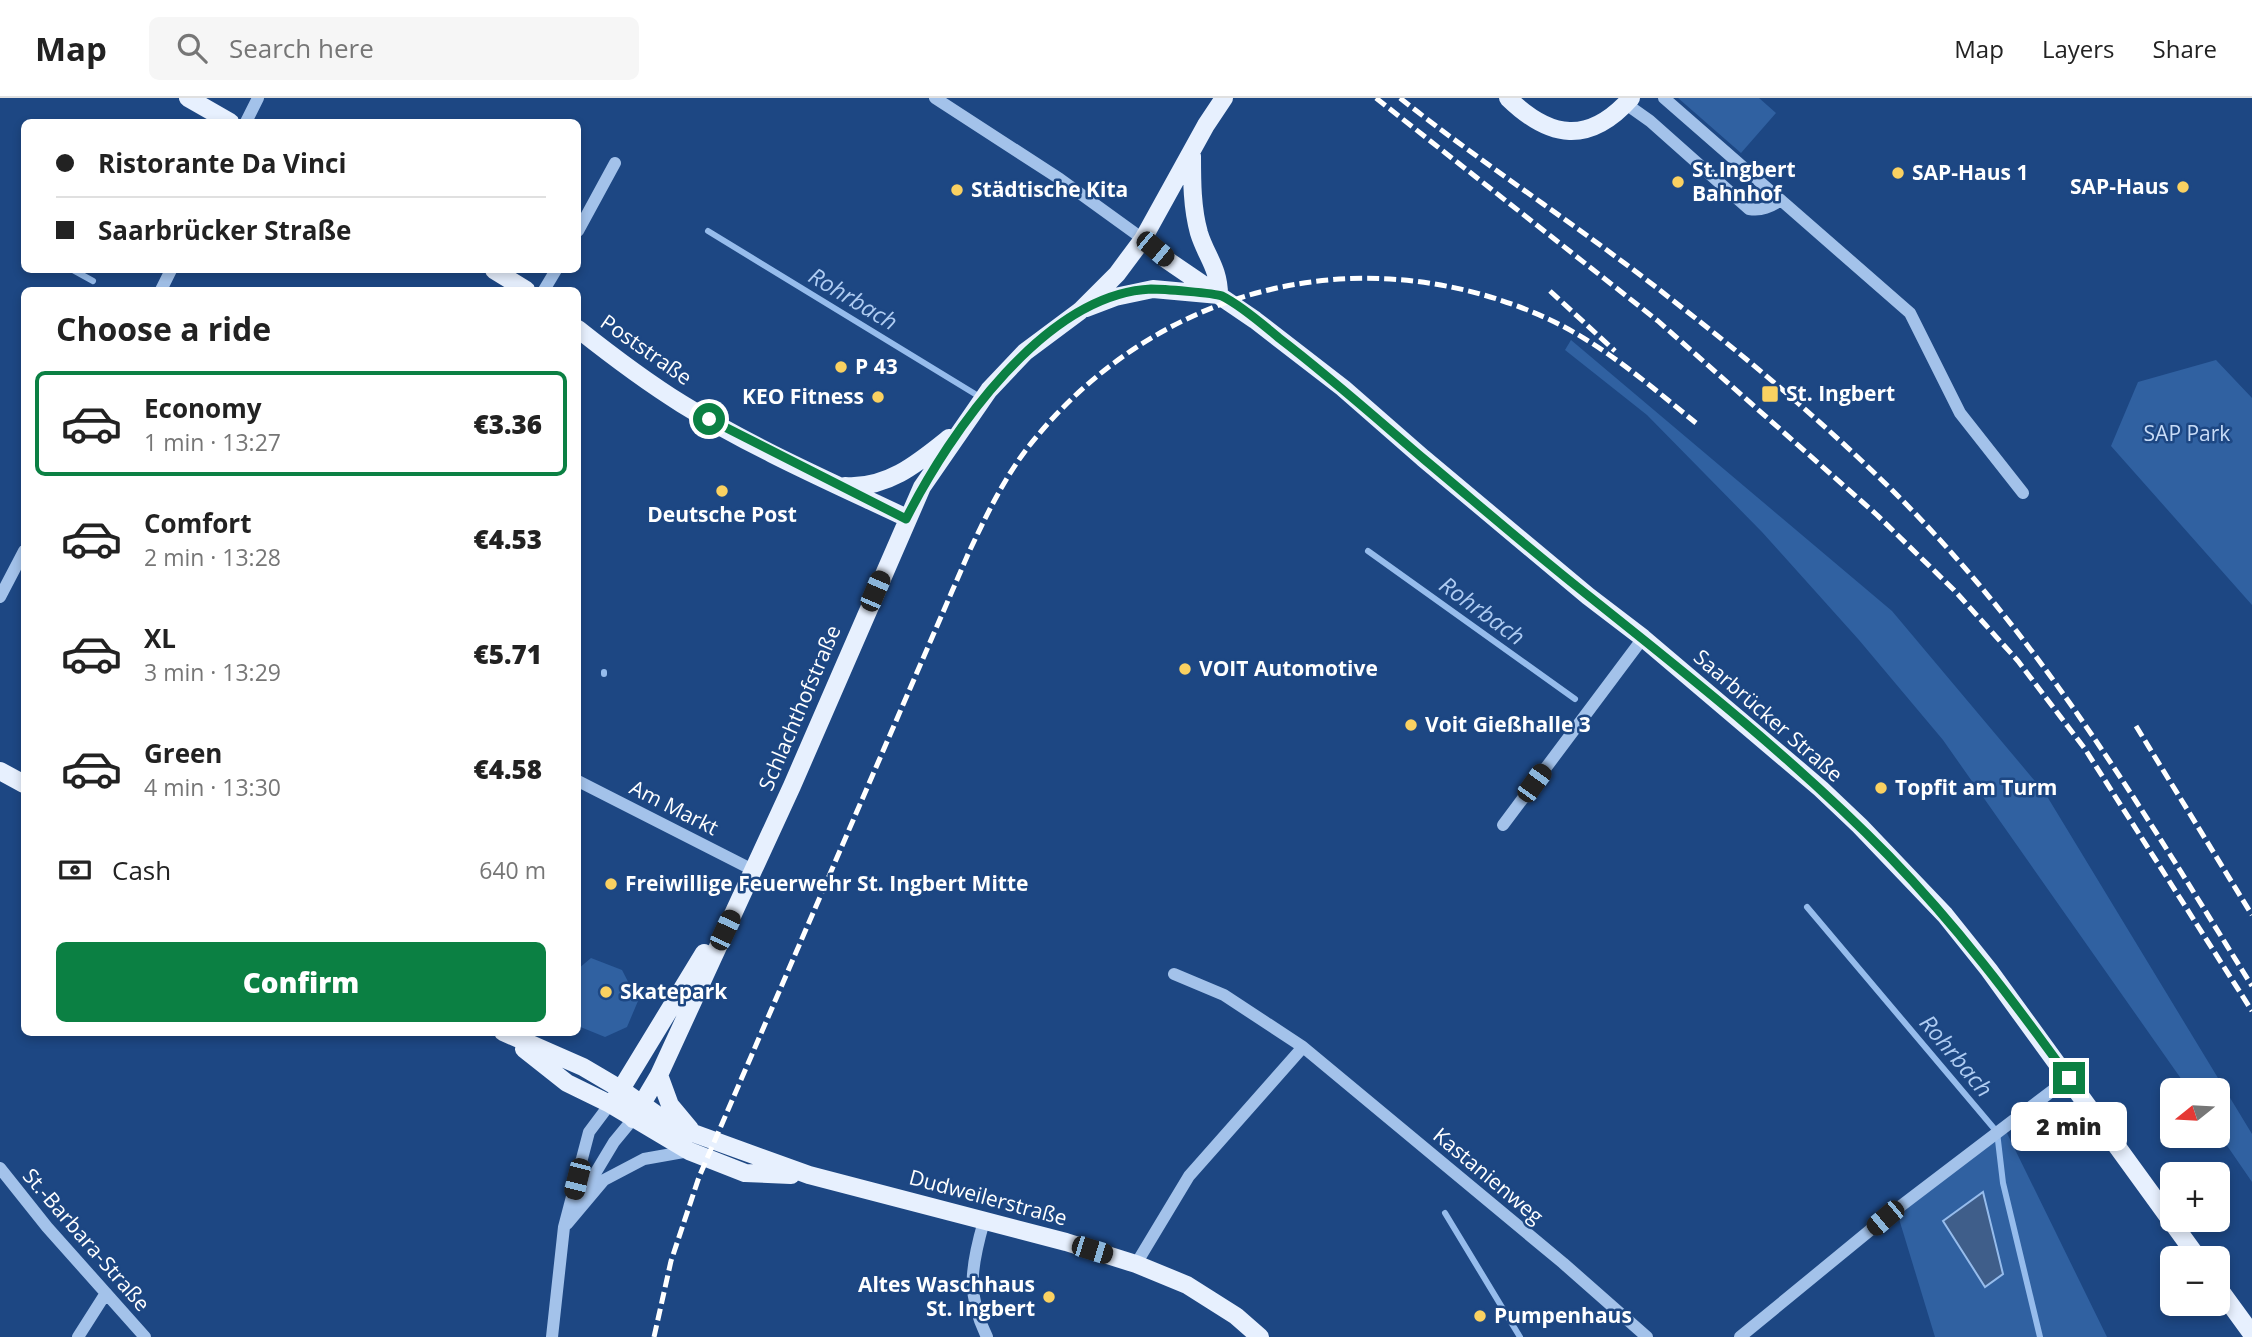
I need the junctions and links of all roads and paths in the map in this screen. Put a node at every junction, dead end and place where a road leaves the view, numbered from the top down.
1 (188, 98) edge
2 (258, 98) edge
3 (935, 98) edge
4 (1224, 98) edge
5 (1508, 98) edge
6 (1664, 98) edge
7 (1628, 101) edge
8 (225, 119) edge
9 (248, 119) edge
10 (1192, 153) junction
11 (615, 163) dead end
12 (1781, 200) junction
13 (581, 225) edge
14 (1143, 239) junction
15 (499, 273) edge
16 (521, 287) edge
17 (1219, 295) junction
18 (1080, 311) junction
19 (581, 331) edge
20 (967, 422) junction
21 (838, 485) junction
22 (2023, 493) dead end
23 (906, 519) junction
24 (21, 557) edge
25 (0, 597) edge
26 (1643, 638) junction
27 (581, 782) edge
28 (1503, 825) dead end
29 (753, 870) junction
30 (736, 906) junction
31 (1174, 974) dead end
32 (510, 1036) edge
33 (1303, 1047) junction
34 (659, 1074) junction
35 (2069, 1078) junction
36 (616, 1097) junction
37 (638, 1112) junction
38 (691, 1142) junction
39 (0, 1168) edge
40 (984, 1221) junction
41 (564, 1227) junction
42 (2189, 1246) edge
43 (1136, 1264) junction
44 (106, 1293) junction
45 (2230, 1304) edge
46 (2252, 1334) edge
47 (78, 1337) edge
48 (145, 1337) edge
49 (552, 1337) edge
50 (987, 1337) edge
51 (1260, 1337) edge
52 (1647, 1337) edge
53 (1740, 1337) edge

1 - 8 main road
2 - 9 street
3 - 14 street
4 - 10 main road, Schlachthofstraße
5 - 7 main road
6 - 12 street
7 - 12 street
10 - 14 main road, Schlachthofstraße
10 - 17 main road
11 - 13 street
12 - 22 street
14 - 17 main road, Saarbrücker Straße
14 - 18 main road, Schlachthofstraße
15 - 16 main road
17 - 18 main road
17 - 26 main road, Saarbrücker Straße
18 - 20 main road, Schlachthofstraße
19 - 21 main road, Poststraße
20 - 21 main road
20 - 23 main road, Schlachthofstraße
21 - 23 main road, Poststraße
23 - 29 main road, Schlachthofstraße
24 - 25 street
26 - 28 street
26 - 35 main road, Saarbrücker Straße
27 - 29 street, Am Markt
29 - 30 main road, Schlachthofstraße
30 - 34 main road, Schlachthofstraße
30 - 36 main road, Schlachthofstraße
31 - 33 street, Kastanienweg
32 - 36 main road, Dudweilerstraße
33 - 43 street
33 - 52 street, Kastanienweg
34 - 37 main road, Schlachthofstraße
34 - 38 main road
35 - 42 main road, Saarbrücker Straße
35 - 53 street
36 - 37 main road, Dudweilerstraße
36 - 41 street
37 - 38 main road, Dudweilerstraße
37 - 41 street
38 - 40 main road, Dudweilerstraße
38 - 41 street
39 - 44 street, St.-Barbara-Straße
40 - 43 main road, Dudweilerstraße
40 - 50 street
41 - 49 street
43 - 51 main road, Dudweilerstraße
44 - 47 street
44 - 48 street, St.-Barbara-Straße
45 - 46 main road

